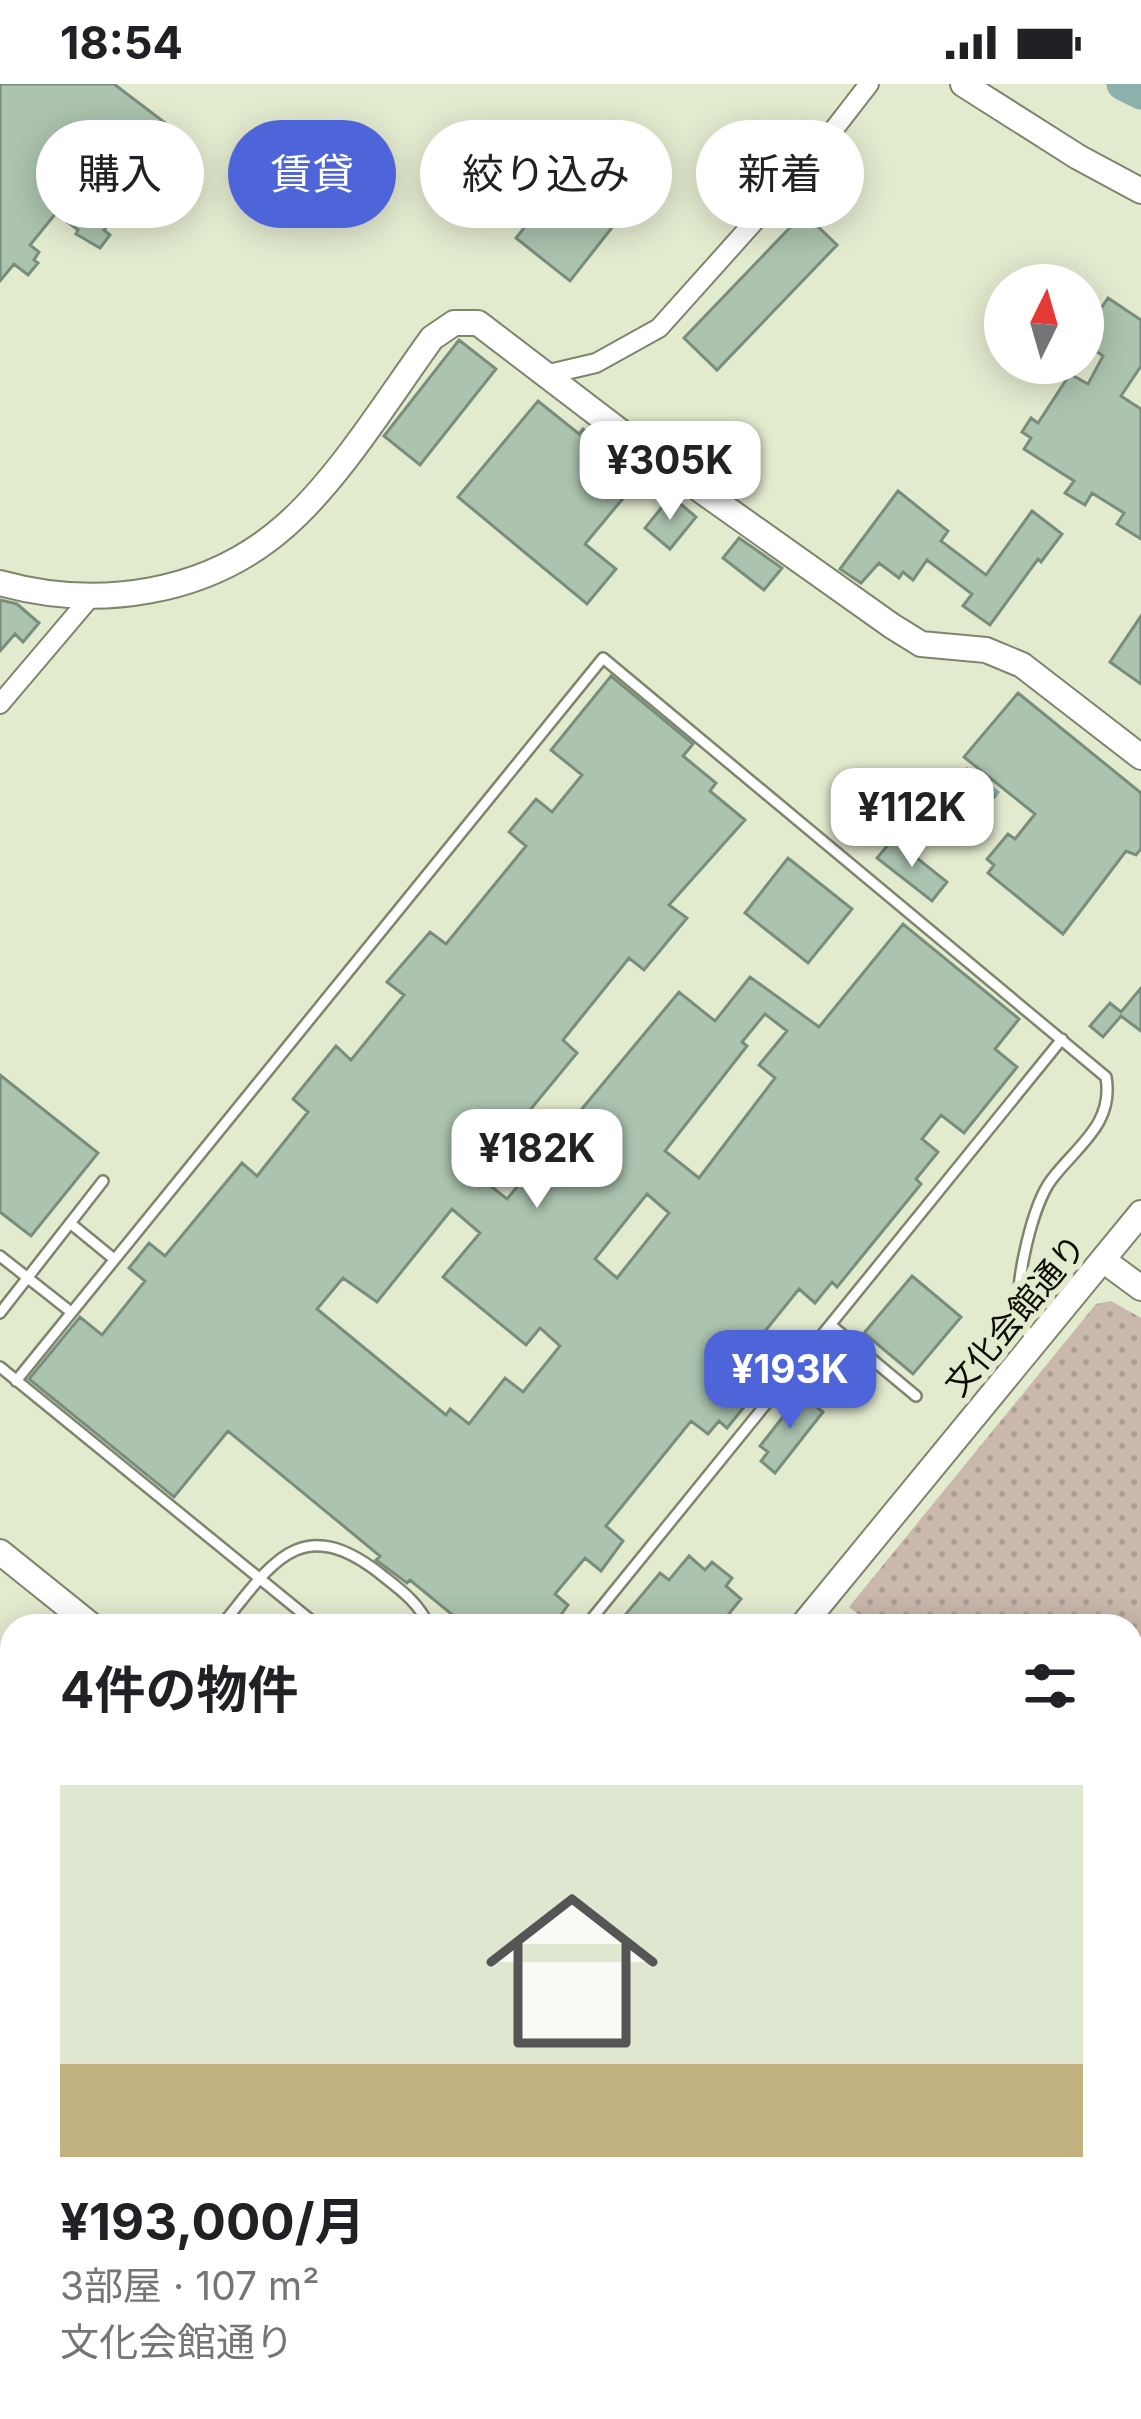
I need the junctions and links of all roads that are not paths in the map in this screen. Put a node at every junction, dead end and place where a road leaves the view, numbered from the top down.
1 (869, 84) edge
2 (963, 84) edge
3 (1141, 191) edge
4 (549, 374) junction
5 (0, 583) edge
6 (89, 599) junction
7 (0, 704) edge
8 (1141, 757) edge
9 (1062, 1039) junction
10 (103, 1181) dead end
11 (1141, 1213) edge
12 (70, 1223) junction
13 (0, 1256) edge
14 (114, 1259) junction
15 (1103, 1260) junction
16 (27, 1278) junction
17 (1141, 1288) edge
18 (0, 1312) edge
19 (71, 1312) junction
20 (832, 1326) junction
21 (1032, 1344) junction
22 (0, 1367) edge
23 (16, 1381) junction
24 (916, 1396) dead end
25 (0, 1552) edge
26 (259, 1580) junction
27 (77, 1614) edge
28 (231, 1614) edge
29 (303, 1614) edge
30 (421, 1614) edge
31 (596, 1614) edge
32 (812, 1614) edge

1 - 4 street
2 - 3 street
4 - 6 street
4 - 8 street
5 - 6 street
6 - 7 street
9 - 14 lane
9 - 20 lane
9 - 21 lane
10 - 12 lane
11 - 15 street, 文化会館通り
12 - 14 lane
12 - 16 lane
13 - 16 lane
14 - 19 lane
15 - 17 street
15 - 21 street, 文化会館通り
16 - 18 lane
16 - 19 lane
19 - 23 lane
20 - 24 lane
20 - 31 lane
21 - 32 street, 文化会館通り
22 - 23 lane
23 - 26 lane
25 - 27 street
26 - 28 lane
26 - 29 lane
26 - 30 lane

